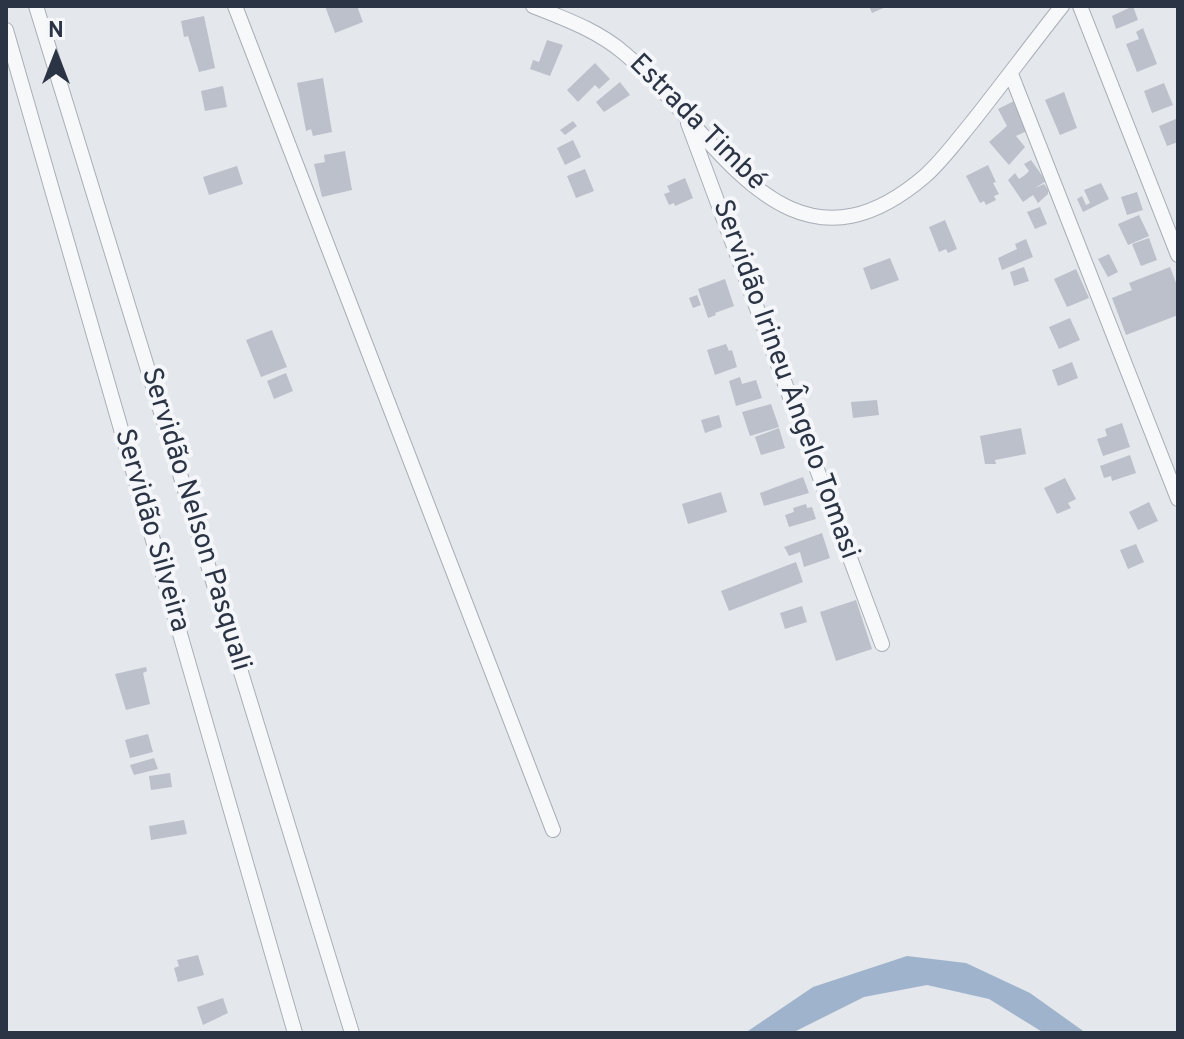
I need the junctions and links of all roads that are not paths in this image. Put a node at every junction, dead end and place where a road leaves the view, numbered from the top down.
1 (36, 6) edge
2 (235, 6) edge
3 (533, 6) edge
4 (1062, 6) edge
5 (1080, 6) edge
6 (6, 30) edge
7 (1011, 74) junction
8 (685, 117) junction
9 (1178, 255) edge
10 (1178, 499) edge
11 (882, 644) dead end
12 (553, 830) dead end
13 (295, 1033) edge
14 (352, 1033) edge

1 - 14 street, Servidão Nelson Pasquali
2 - 12 street
3 - 8 street, Estrada Timbé
4 - 7 street, Estrada Timbé
5 - 9 street
6 - 13 street, Servidão Silveira
7 - 8 street, Estrada Timbé
7 - 10 street
8 - 11 street, Servidão Irineu Ângelo Tomasi

